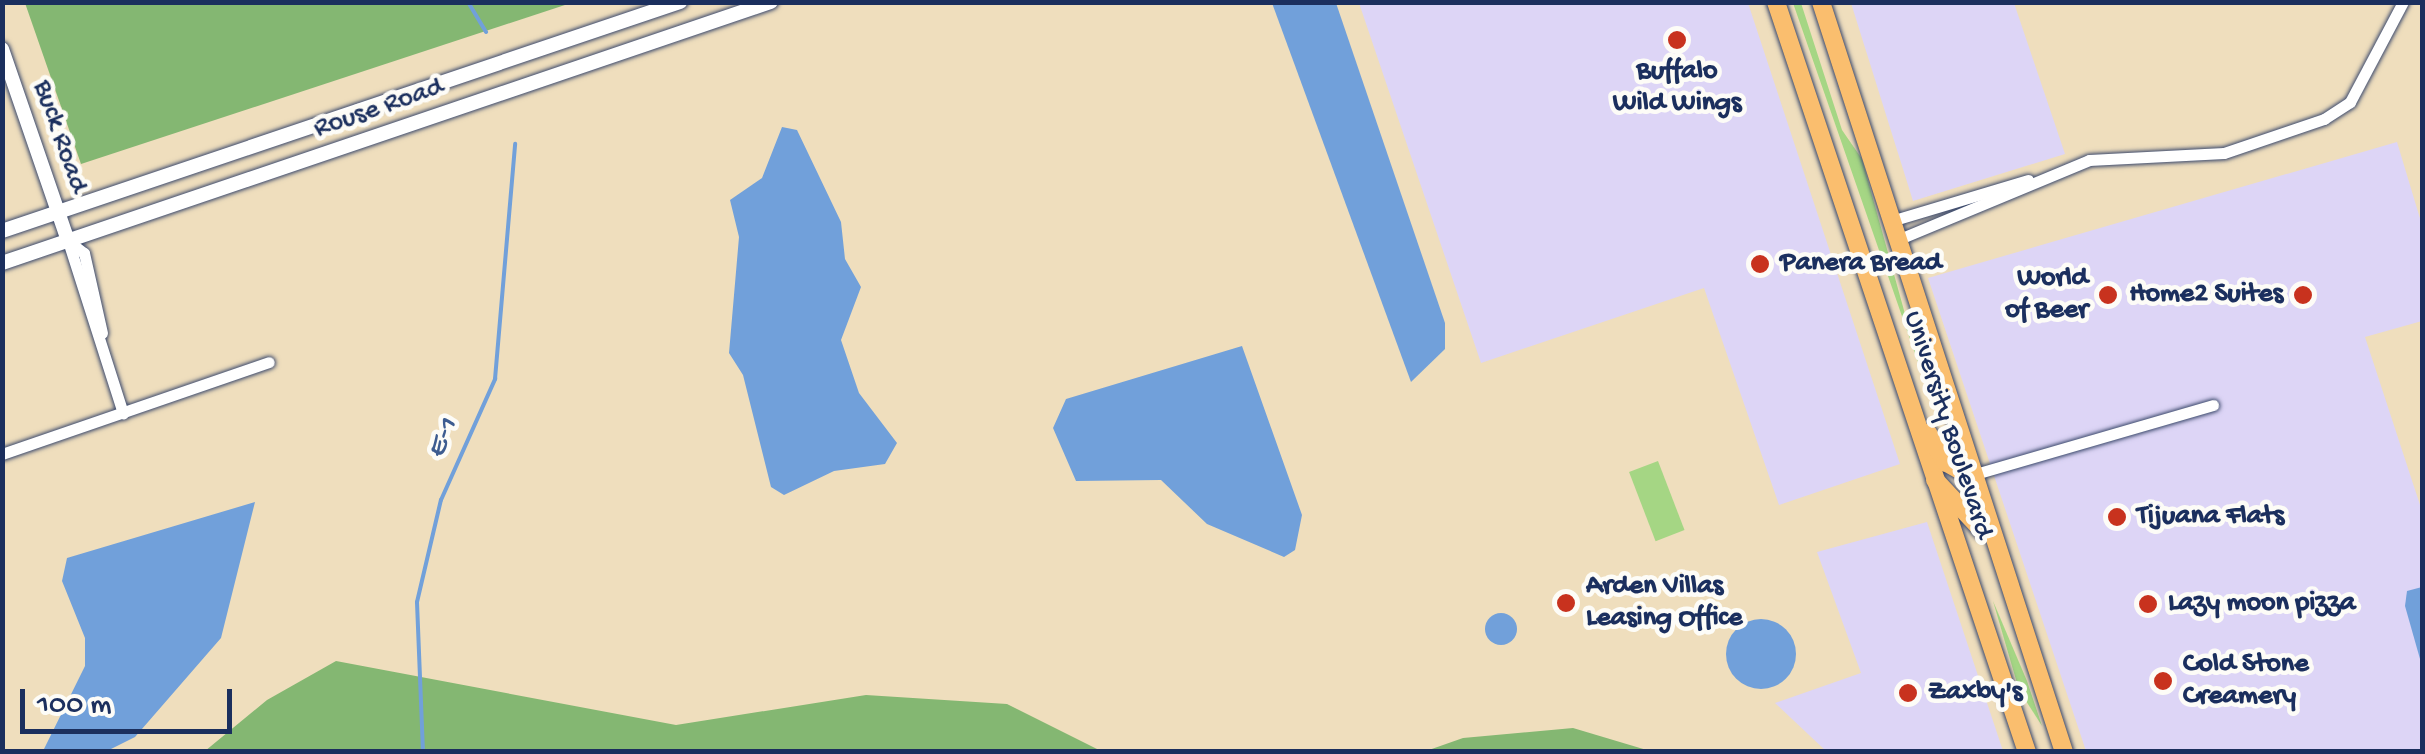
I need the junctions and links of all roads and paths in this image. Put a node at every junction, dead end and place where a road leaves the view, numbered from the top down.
1 (680, 2) edge
2 (771, 2) edge
3 (1776, 2) edge
4 (1821, 2) edge
5 (2402, 2) edge
6 (2, 49) edge
7 (2046, 176) junction
8 (58, 212) junction
9 (1891, 221) junction
10 (2, 231) edge
11 (68, 240) junction
12 (1896, 240) junction
13 (2, 263) edge
14 (102, 307) junction
15 (89, 311) junction
16 (102, 342) junction
17 (269, 362) dead end
18 (1908, 398) junction
19 (2213, 405) dead end
20 (123, 414) junction
21 (2, 454) edge
22 (1970, 476) junction
23 (1936, 480) junction
24 (1996, 551) junction
25 (2027, 752) edge
26 (2064, 752) edge

1 - 8 street, Rouse Road
2 - 11 street, Rouse Road
3 - 18 main road, University Boulevard
4 - 9 main road, University Boulevard
5 - 7 street
6 - 8 street, Buck Road
7 - 9 street
7 - 12 street
8 - 10 street, Rouse Road
8 - 11 street, Buck Road
9 - 12 main road, University Boulevard
11 - 13 street, Rouse Road
11 - 14 street, Buck Road
11 - 15 street, Buck Road
12 - 22 main road, University Boulevard
14 - 15 street
14 - 16 street, Buck Road
15 - 16 street, Buck Road
16 - 20 street, Buck Road
17 - 20 street
18 - 22 main road
18 - 23 main road, University Boulevard
19 - 22 street
20 - 21 street
22 - 24 main road, University Boulevard
23 - 24 main road
23 - 25 main road, University Boulevard
24 - 26 main road, University Boulevard

